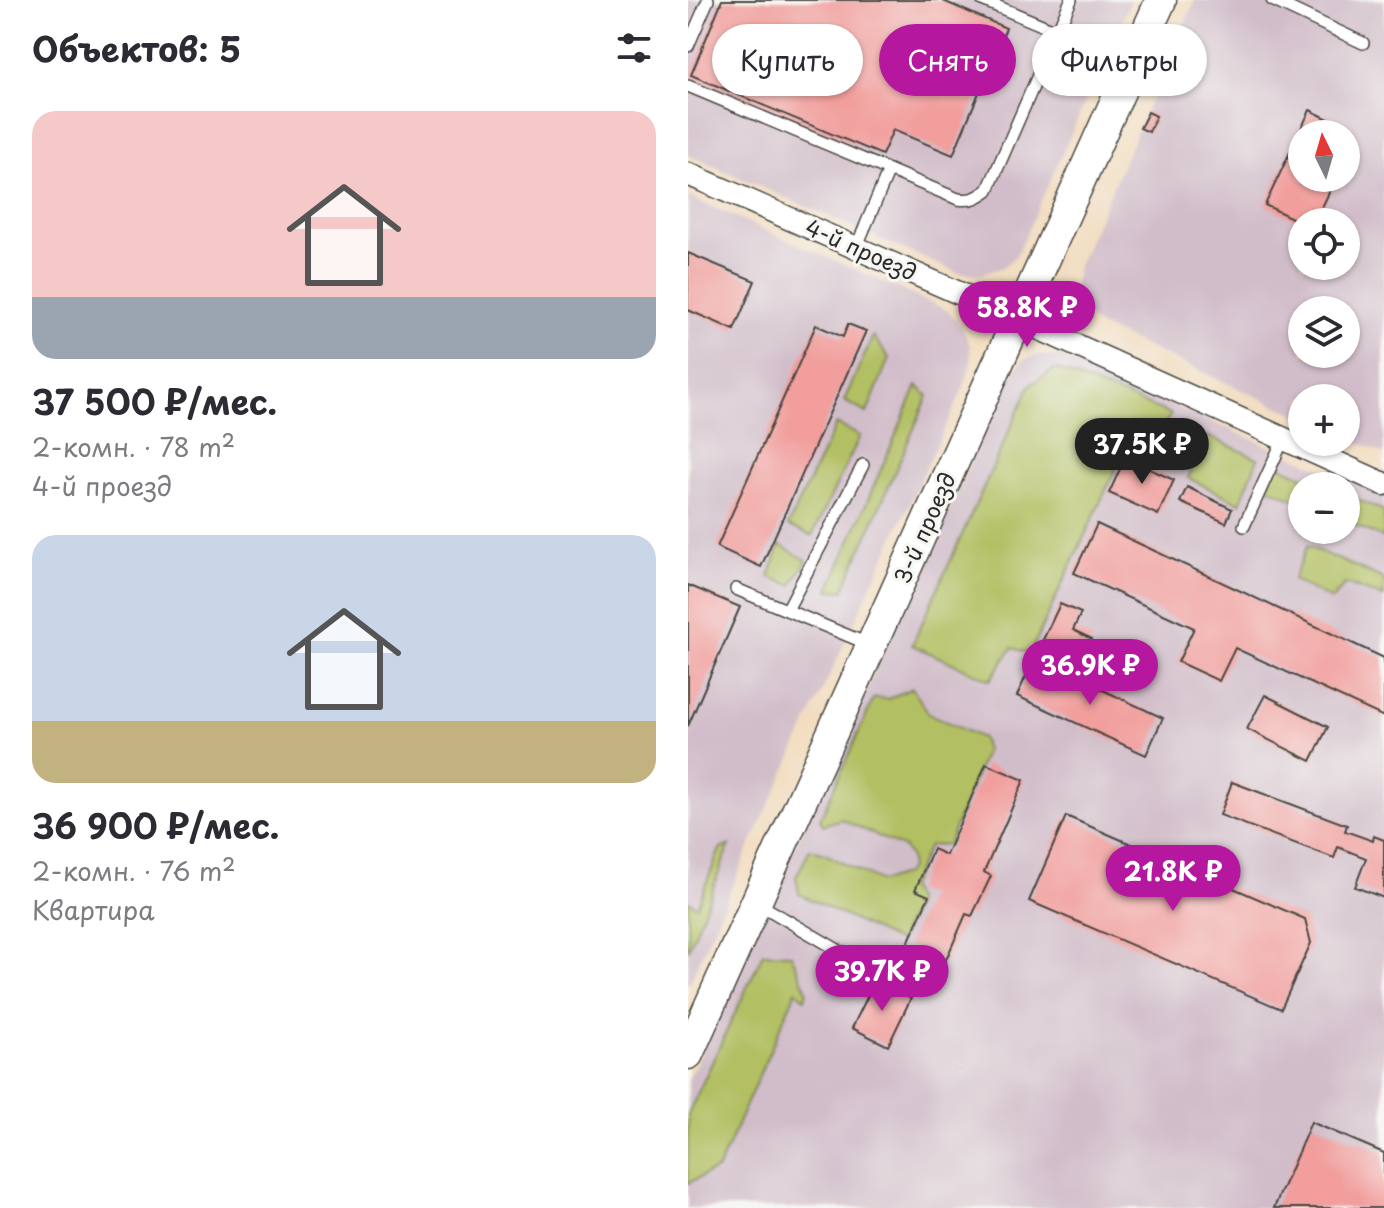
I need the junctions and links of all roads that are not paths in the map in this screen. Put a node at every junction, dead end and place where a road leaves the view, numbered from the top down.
1 (708, 0) edge
2 (982, 0) edge
3 (1071, 0) edge
4 (1161, 0) edge
5 (1272, 0) edge
6 (1040, 24) edge
7 (1060, 24) edge
8 (1150, 24) edge
9 (1363, 43) dead end
10 (688, 46) edge
11 (688, 86) edge
12 (1032, 89) edge
13 (1119, 96) edge
14 (889, 170) junction
15 (688, 174) edge
16 (856, 248) junction
17 (1018, 319) junction
18 (1283, 440) junction
19 (863, 465) dead end
20 (1384, 484) edge
21 (1244, 526) dead end
22 (736, 589) dead end
23 (787, 610) junction
24 (873, 646) junction
25 (755, 902) junction
26 (855, 960) dead end
27 (688, 1054) edge

1 - 10 lane
2 - 6 lane
3 - 7 lane
4 - 8 street, 3-й проезд
5 - 9 lane
11 - 14 lane
12 - 14 lane
13 - 17 street, 3-й проезд
14 - 16 lane
15 - 16 street, 4-й проезд
16 - 17 street, 4-й проезд
17 - 18 street, 4-й проезд
17 - 24 street, 3-й проезд
18 - 20 street, 4-й проезд
18 - 21 lane
19 - 23 lane
22 - 23 lane
23 - 24 lane
24 - 25 street, 3-й проезд
25 - 26 lane
25 - 27 street, 3-й проезд

